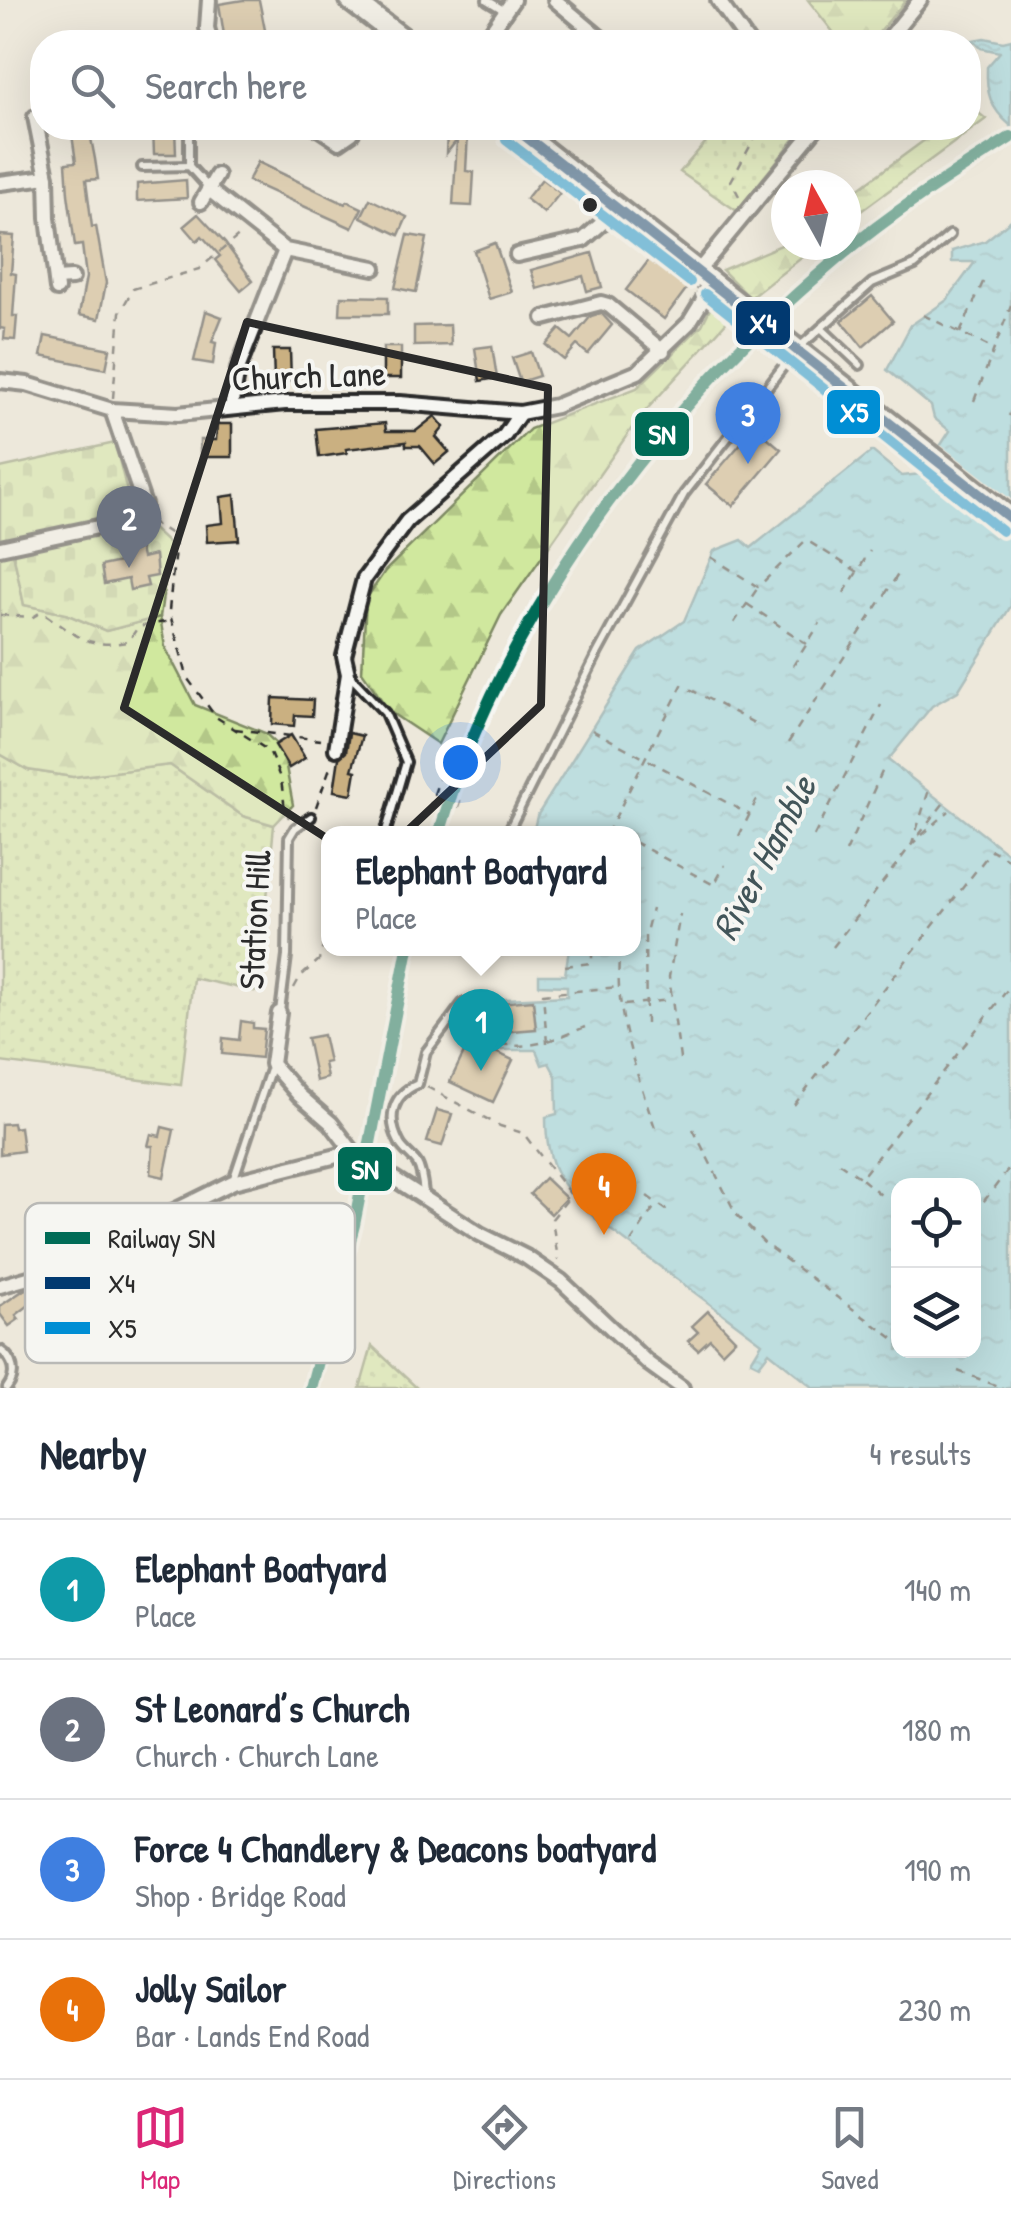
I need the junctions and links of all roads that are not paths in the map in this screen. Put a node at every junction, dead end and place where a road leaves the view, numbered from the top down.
1 (209, 0) edge
2 (487, 0) edge
3 (555, 0) edge
4 (718, 0) edge
5 (920, 0) edge
6 (356, 2) edge
7 (510, 6) edge
8 (208, 30) edge
9 (391, 30) edge
10 (493, 30) edge
11 (591, 30) edge
12 (739, 30) edge
13 (896, 30) edge
14 (33, 140) edge
15 (189, 140) edge
16 (531, 140) edge
17 (806, 140) edge
18 (189, 166) junction
19 (142, 167) dead end
20 (216, 175) dead end
21 (47, 176) junction
22 (0, 182) edge
23 (205, 195) junction
24 (619, 208) junction
25 (950, 235) dead end
26 (284, 250) junction
27 (383, 253) dead end
28 (516, 255) dead end
29 (706, 276) junction
30 (72, 278) dead end
31 (544, 318) dead end
32 (821, 328) junction
33 (796, 350) junction
34 (662, 351) junction
35 (860, 364) dead end
36 (0, 381) edge
37 (232, 408) junction
38 (112, 410) junction
39 (520, 413) junction
40 (1011, 519) edge
41 (0, 548) edge
42 (348, 674) junction
43 (337, 746) road end
44 (311, 817) road end
45 (387, 826) edge
46 (510, 826) edge
47 (463, 1003) dead end
48 (279, 1013) joint
49 (272, 1064) junction
50 (353, 1152) junction
51 (233, 1182) junction
52 (424, 1196) junction
53 (191, 1203) edge
54 (25, 1278) edge
55 (0, 1286) edge
56 (0, 1350) edge
57 (7, 1388) edge
58 (682, 1388) edge

1 - 8 street
2 - 7 lane
3 - 11 street
4 - 12 street
5 - 13 street
6 - 9 main road
7 - 10 street
14 - 21 street
15 - 18 lane
16 - 24 main road
17 - 29 street, Church Lane
18 - 19 lane
18 - 23 lane
20 - 23 street
21 - 22 street
21 - 30 street
23 - 26 street
24 - 28 street
24 - 29 main road
25 - 32 lane
26 - 27 street
26 - 37 street
29 - 33 main road
29 - 34 street, Church Lane
31 - 34 street
32 - 33 lane
32 - 35 lane
33 - 40 main road
33 - 46 lane
34 - 39 street, Church Lane
36 - 38 street, Church Lane
37 - 38 street, Church Lane
37 - 39 street, Church Lane
38 - 41 street
39 - 42 street
42 - 43 street
42 - 45 lane
44 - 48 lane, Station Hill
47 - 52 lane
48 - 49 street, Station Hill
49 - 50 street
49 - 51 lane, Station Hill
50 - 51 street
50 - 52 street
51 - 53 street
52 - 58 street
54 - 55 street
56 - 57 lane

